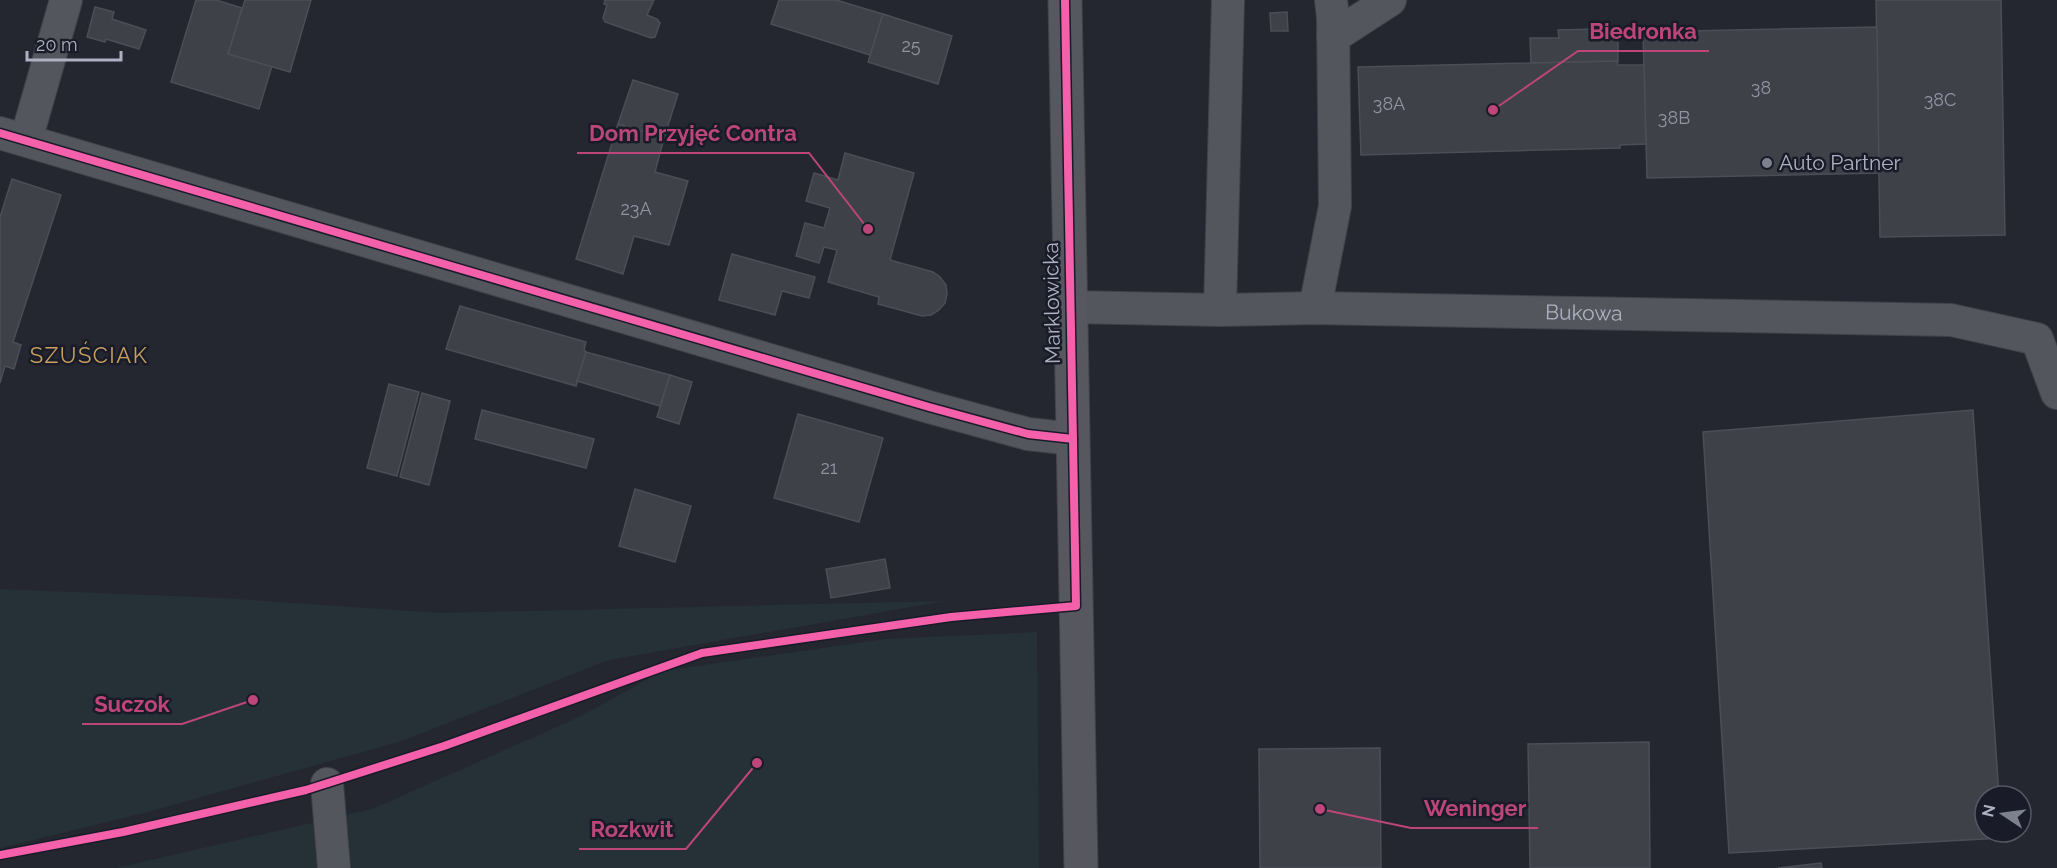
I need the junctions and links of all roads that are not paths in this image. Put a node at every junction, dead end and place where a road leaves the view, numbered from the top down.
1 (66, 0) edge
2 (1065, 0) edge
3 (1228, 0) edge
4 (1331, 0) edge
5 (1390, 0) edge
6 (1333, 37) junction
7 (13, 137) edge
8 (1071, 308) junction
9 (1315, 308) junction
10 (1220, 310) junction
11 (2057, 393) edge
12 (1072, 439) junction
13 (327, 784) dead end
14 (334, 868) edge
15 (1080, 868) edge

1 - 7 lane
2 - 8 main road, Marklowicka
3 - 10 lane
4 - 6 lane
5 - 6 lane
6 - 9 lane
7 - 12 lane
8 - 10 lane, Bukowa
8 - 12 main road, Marklowicka
9 - 10 lane, Bukowa
9 - 11 lane, Bukowa
12 - 15 main road, Marklowicka
13 - 14 lane

